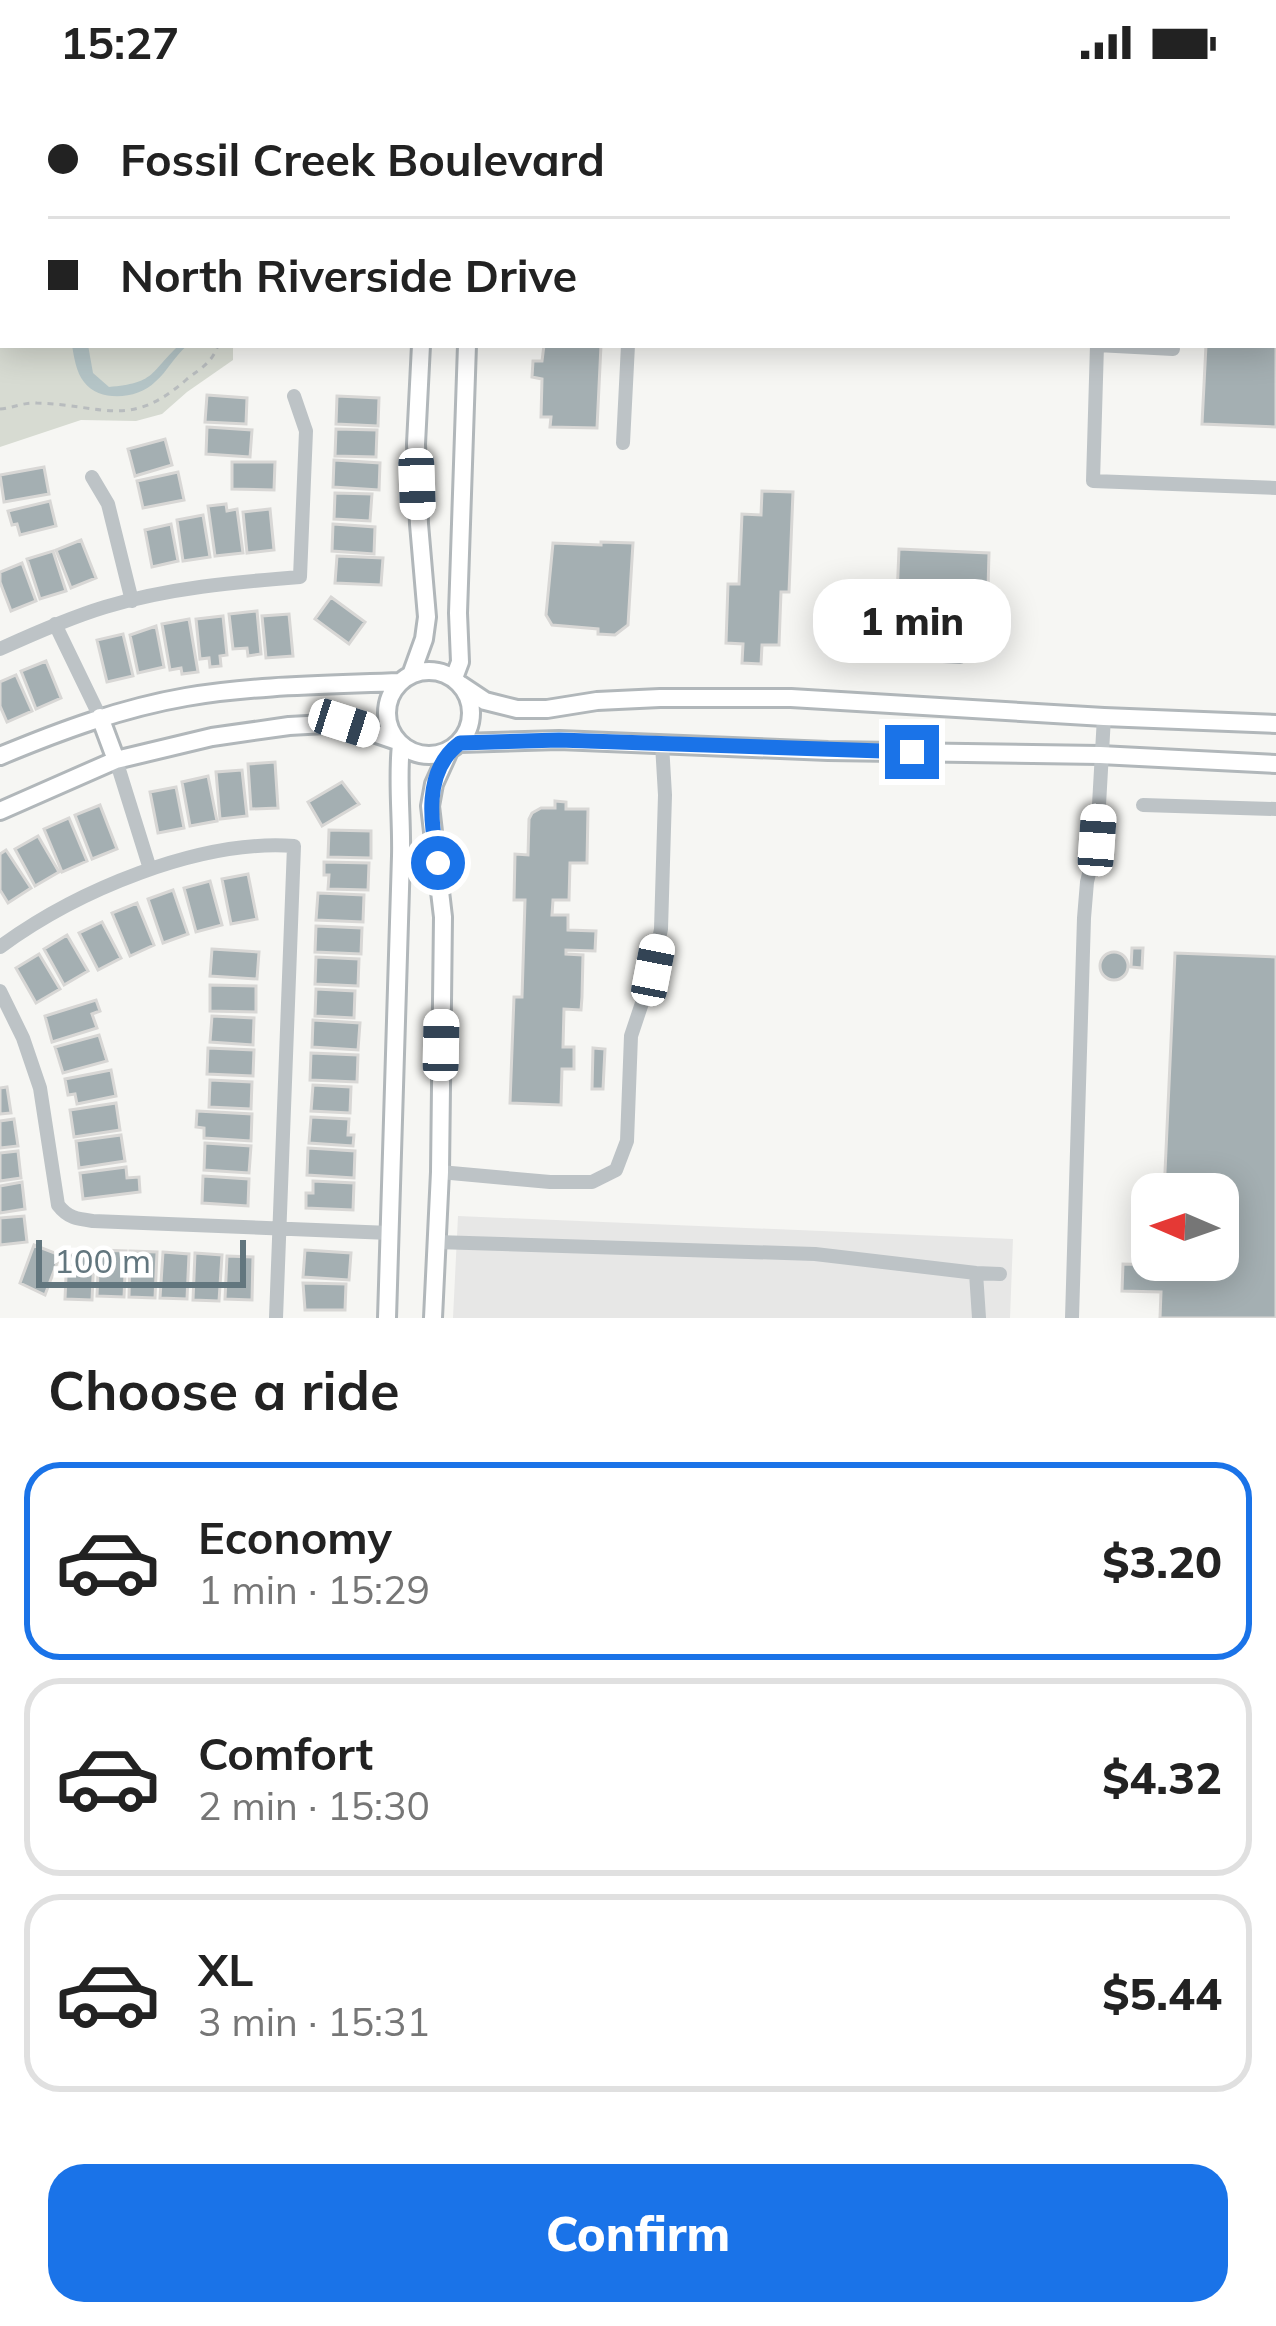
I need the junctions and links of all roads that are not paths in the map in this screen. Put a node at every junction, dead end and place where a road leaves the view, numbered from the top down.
1 (421, 348) edge
2 (467, 348) edge
3 (628, 348) edge
4 (1097, 348) edge
5 (1154, 348) edge
6 (1173, 349) dead end
7 (294, 396) dead end
8 (623, 443) dead end
9 (92, 477) dead end
10 (1276, 488) edge
11 (132, 601) junction
12 (56, 624) junction
13 (0, 649) edge
14 (943, 656) dead end
15 (960, 657) dead end
16 (405, 678) junction
17 (458, 681) junction
18 (1104, 717) junction
19 (100, 718) junction
20 (1276, 724) edge
21 (399, 743) junction
22 (662, 744) junction
23 (454, 747) junction
24 (1100, 755) junction
25 (0, 756) edge
26 (116, 760) junction
27 (1276, 764) edge
28 (1143, 805) dead end
29 (1276, 809) edge
30 (0, 812) edge
31 (150, 869) junction
32 (0, 947) edge
33 (0, 991) edge
34 (440, 1172) junction
35 (280, 1228) junction
36 (390, 1233) junction
37 (436, 1242) junction
38 (976, 1274) junction
39 (1000, 1274) dead end
40 (276, 1318) edge
41 (387, 1318) edge
42 (433, 1318) edge
43 (979, 1318) edge
44 (1072, 1318) edge

1 - 16 main road
2 - 17 main road
3 - 8 street
4 - 10 street
5 - 6 street
7 - 11 street
9 - 11 street
11 - 12 street
12 - 13 street
12 - 19 street
14 - 15 street
16 - 17 main road
16 - 19 main road
16 - 21 main road
17 - 18 main road
17 - 23 main road
18 - 20 main road
18 - 24 street
19 - 25 main road
19 - 26 main road
21 - 23 main road
21 - 26 main road
21 - 36 main road
22 - 23 main road
22 - 24 main road
22 - 34 street
23 - 34 main road
24 - 27 main road
24 - 44 street
26 - 30 main road
26 - 31 street
28 - 29 street
31 - 32 street
31 - 35 street
33 - 35 street
34 - 37 main road
35 - 36 street
35 - 40 street
36 - 41 main road
37 - 38 street
37 - 42 main road
38 - 39 street
38 - 43 street

